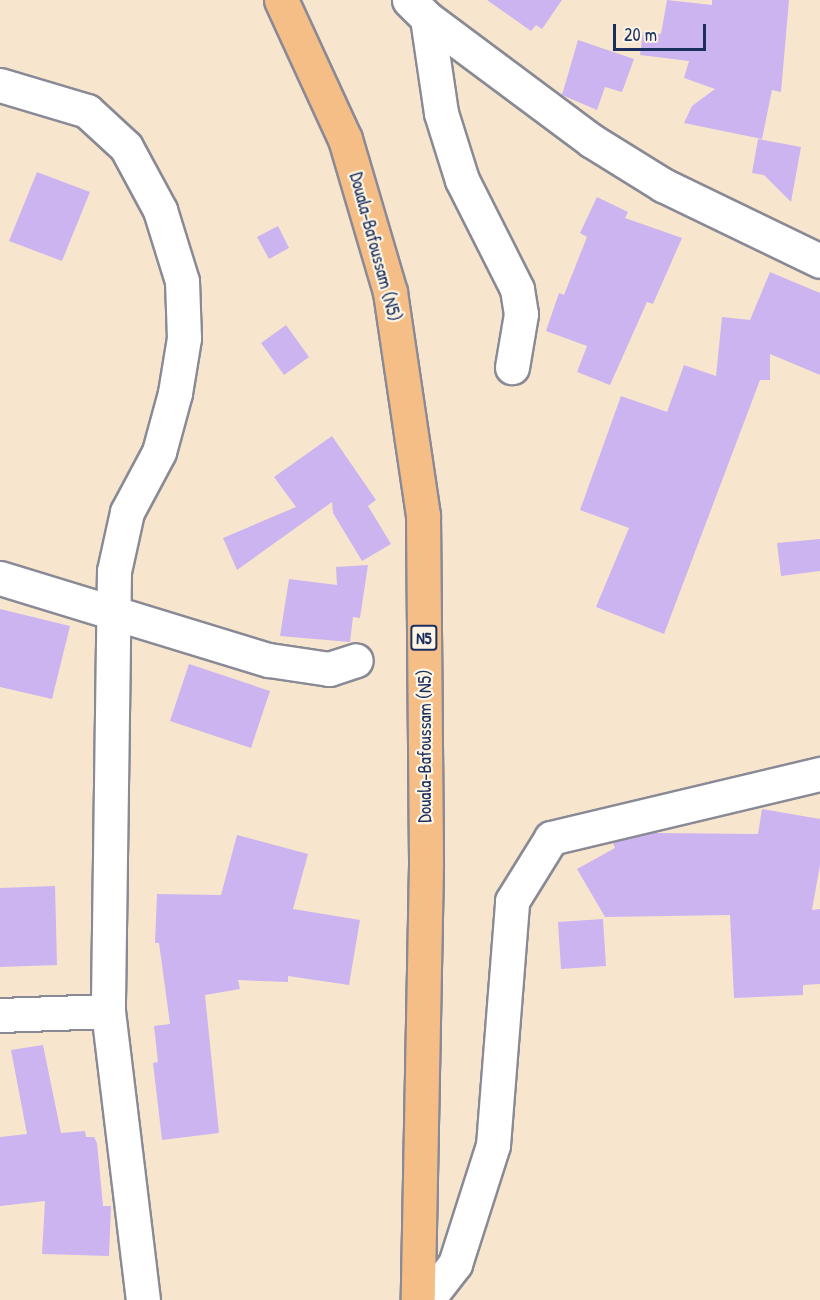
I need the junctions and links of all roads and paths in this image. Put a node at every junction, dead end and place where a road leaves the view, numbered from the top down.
1 (281, 0) edge
2 (418, 9) edge
3 (0, 85) edge
4 (820, 261) edge
5 (512, 367) dead end
6 (0, 578) edge
7 (113, 613) junction
8 (356, 660) dead end
9 (820, 774) edge
10 (108, 1011) junction
11 (0, 1015) edge
12 (143, 1300) edge
13 (418, 1300) edge
14 (427, 1300) edge

1 - 13 highway, Douala-Bafoussam (N5) / N5
2 - 4 street
2 - 5 street
3 - 7 street
6 - 7 street
7 - 8 street
7 - 10 street
9 - 14 street
10 - 11 street
10 - 12 street

